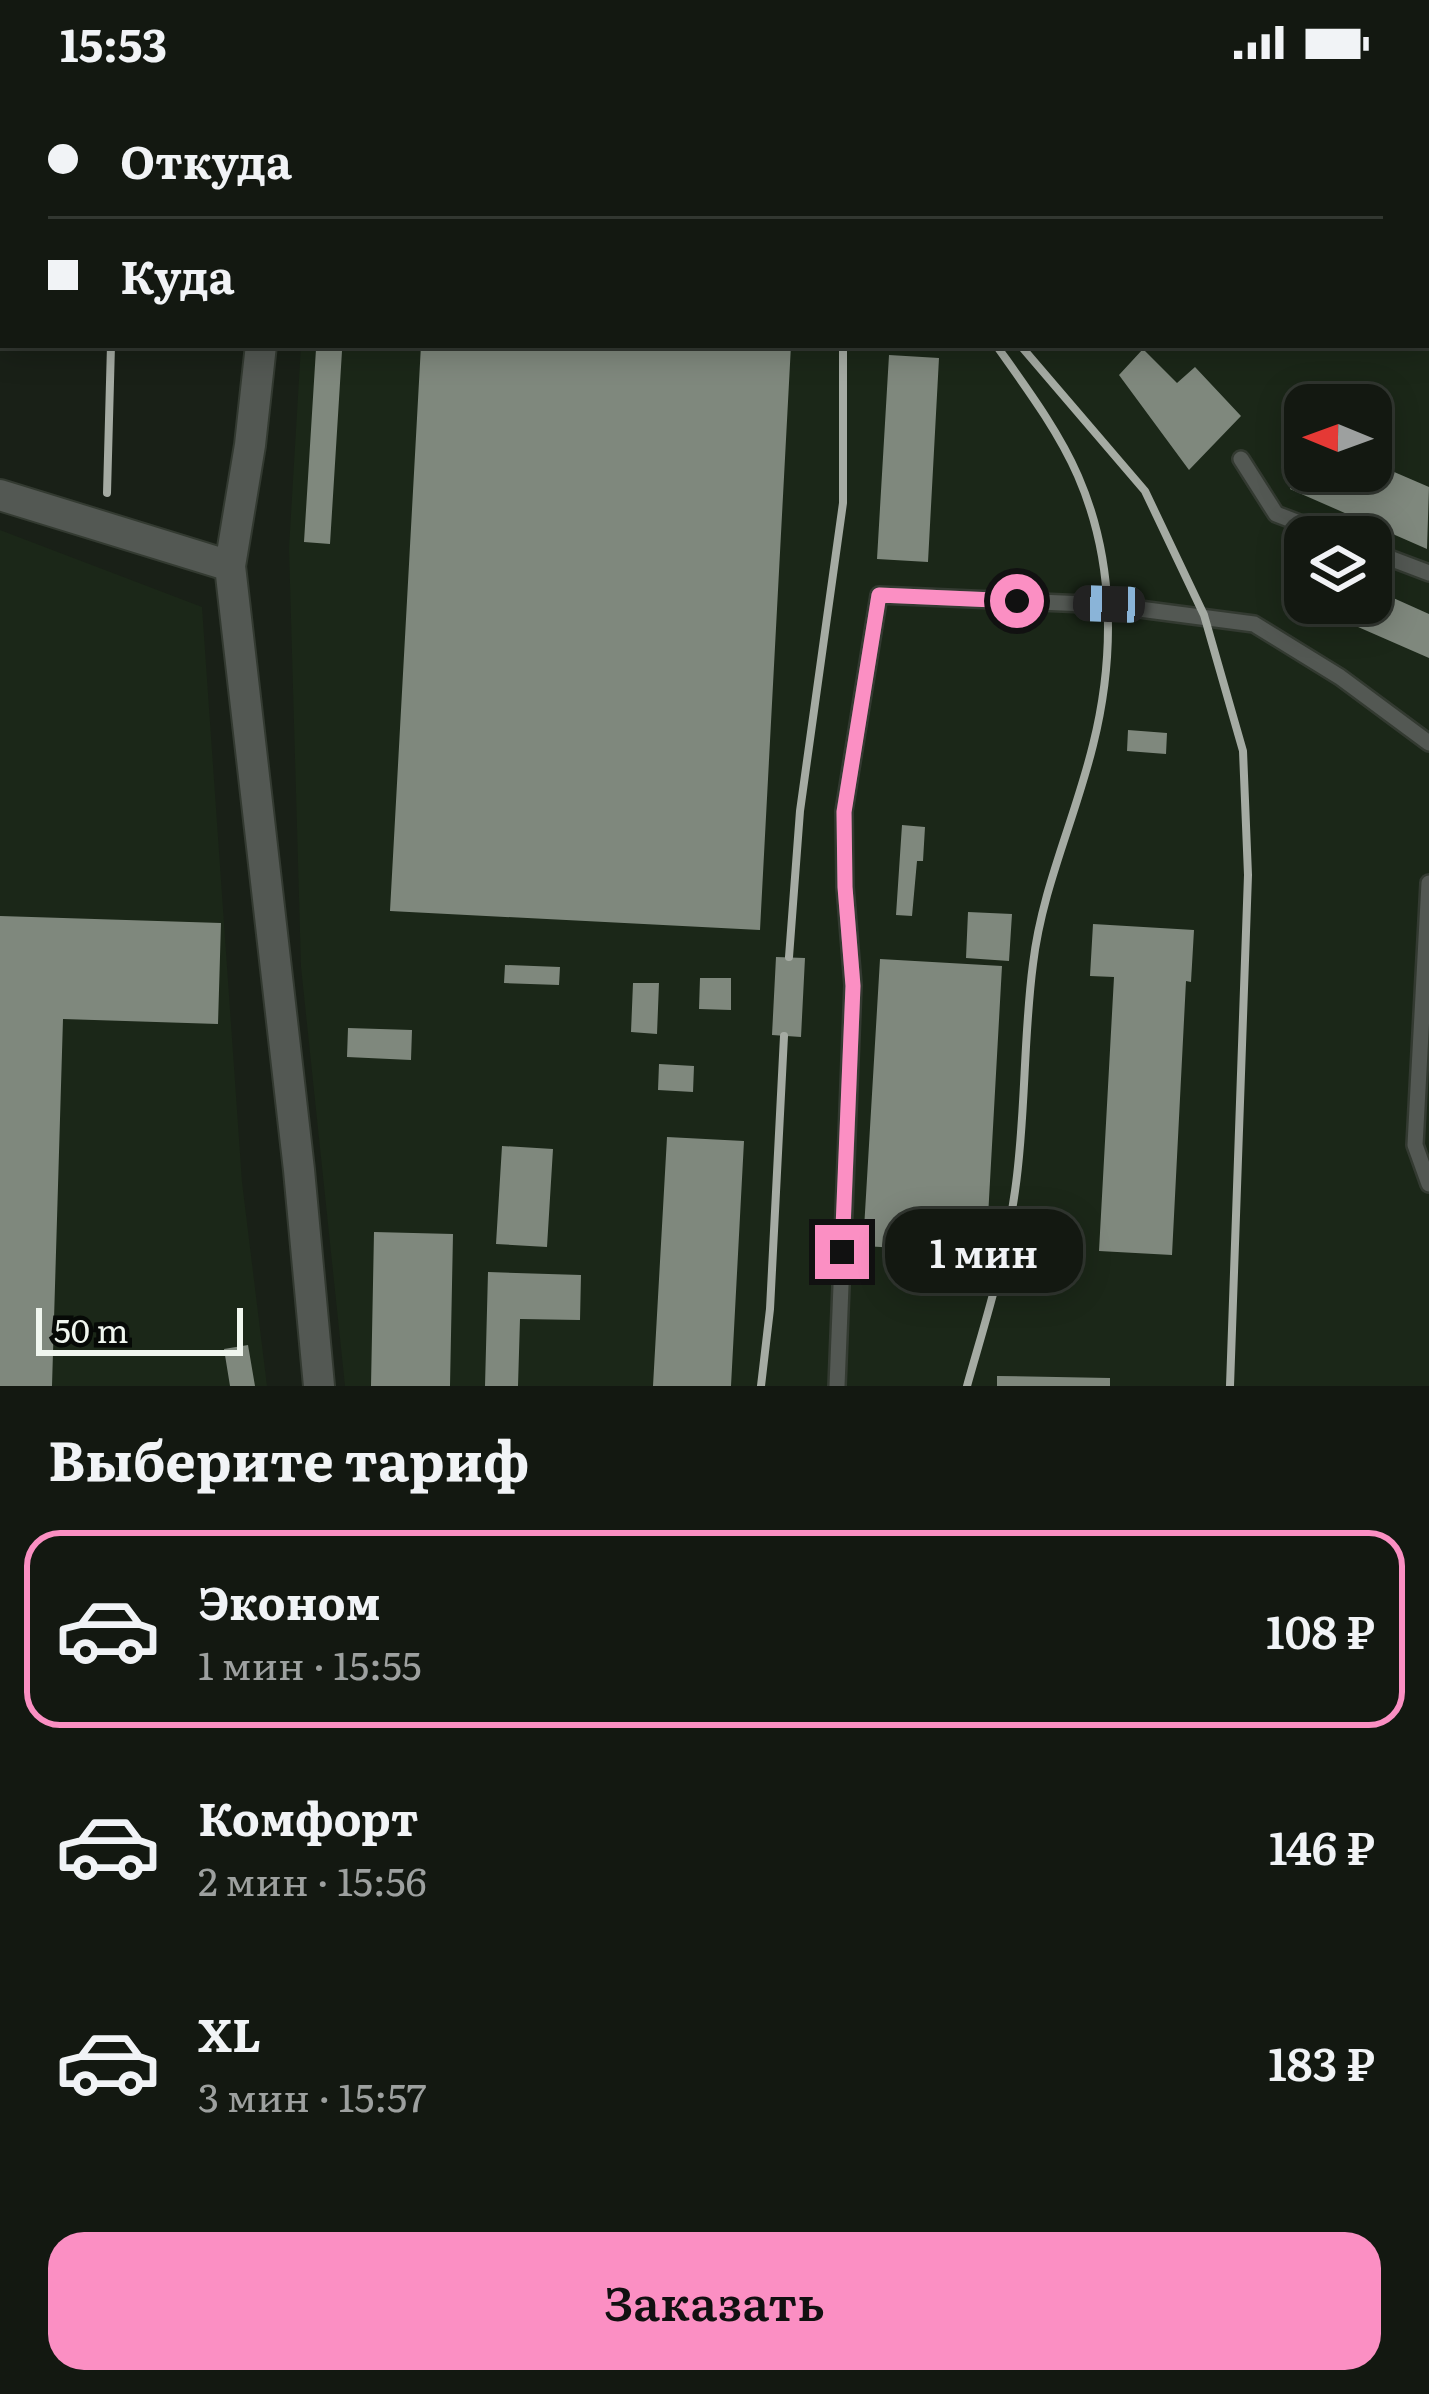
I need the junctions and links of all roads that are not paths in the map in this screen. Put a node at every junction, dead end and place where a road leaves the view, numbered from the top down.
1 (261, 348) edge
2 (1241, 459) dead end
3 (0, 495) edge
4 (1284, 517) edge
5 (1392, 559) edge
6 (230, 566) junction
7 (1429, 573) edge
8 (1429, 743) edge
9 (1429, 883) edge
10 (1429, 1184) edge
11 (319, 1386) edge
12 (837, 1386) edge

1 - 6 street
2 - 4 lane
3 - 6 street
5 - 7 lane
6 - 11 street
8 - 12 lane
9 - 10 lane

